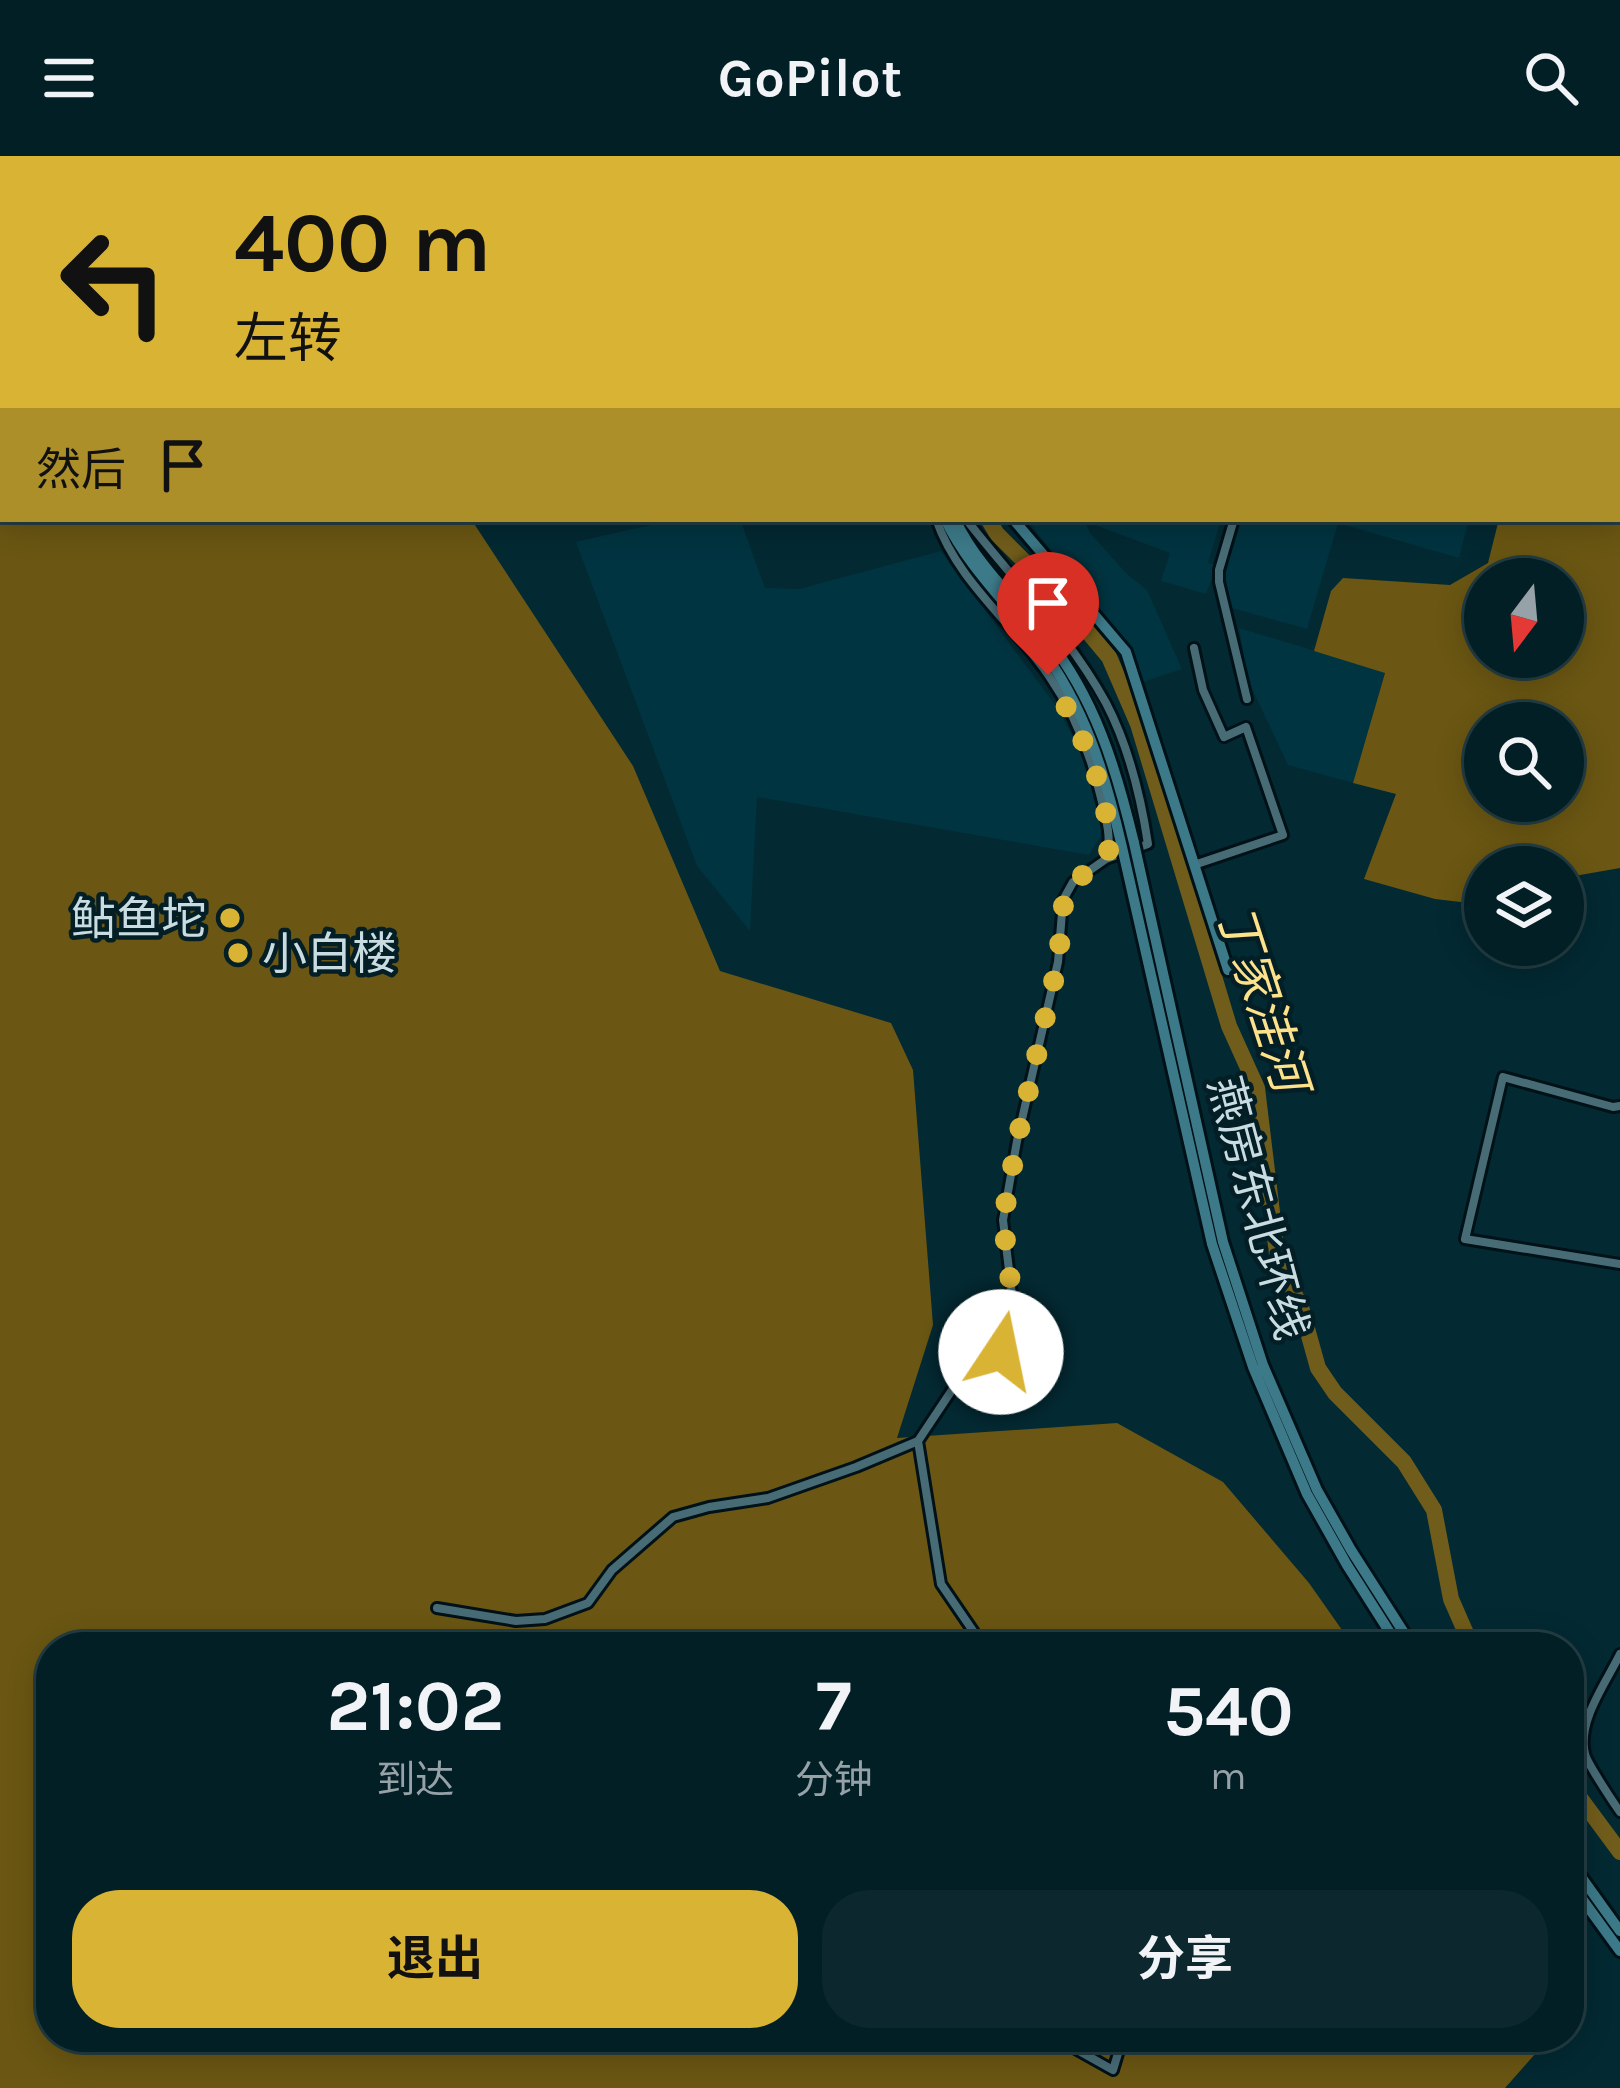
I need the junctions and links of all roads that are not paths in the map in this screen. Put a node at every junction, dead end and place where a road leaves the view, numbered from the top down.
1 (940, 522) edge
2 (942, 522) edge
3 (957, 522) edge
4 (968, 522) edge
5 (1016, 522) edge
6 (1233, 522) edge
7 (1194, 648) dead end
8 (1247, 699) dead end
9 (1128, 845) junction
10 (1106, 859) junction
11 (1194, 865) junction
12 (1228, 970) dead end
13 (1620, 1106) edge
14 (1620, 1264) edge
15 (918, 1441) junction
16 (436, 1608) dead end
17 (974, 1632) edge
18 (1390, 1632) edge
19 (1403, 1632) edge
20 (1620, 1654) edge
21 (1620, 1812) edge
22 (1584, 1881) edge
23 (1584, 1902) edge
24 (1620, 1931) edge
25 (1620, 1951) edge
26 (1081, 2052) edge
27 (1118, 2052) edge

1 - 10 street
2 - 9 main road, 燕房东北环线
3 - 9 main road, 燕房东北环线
4 - 10 street
5 - 11 main road
6 - 8 street
7 - 11 street
9 - 18 main road, 燕房东北环线, bridge
9 - 19 main road, 燕房东北环线, bridge
10 - 15 street
11 - 12 main road
13 - 14 street
15 - 16 street
15 - 17 street
20 - 21 street
22 - 24 main road
23 - 25 main road
26 - 27 street

